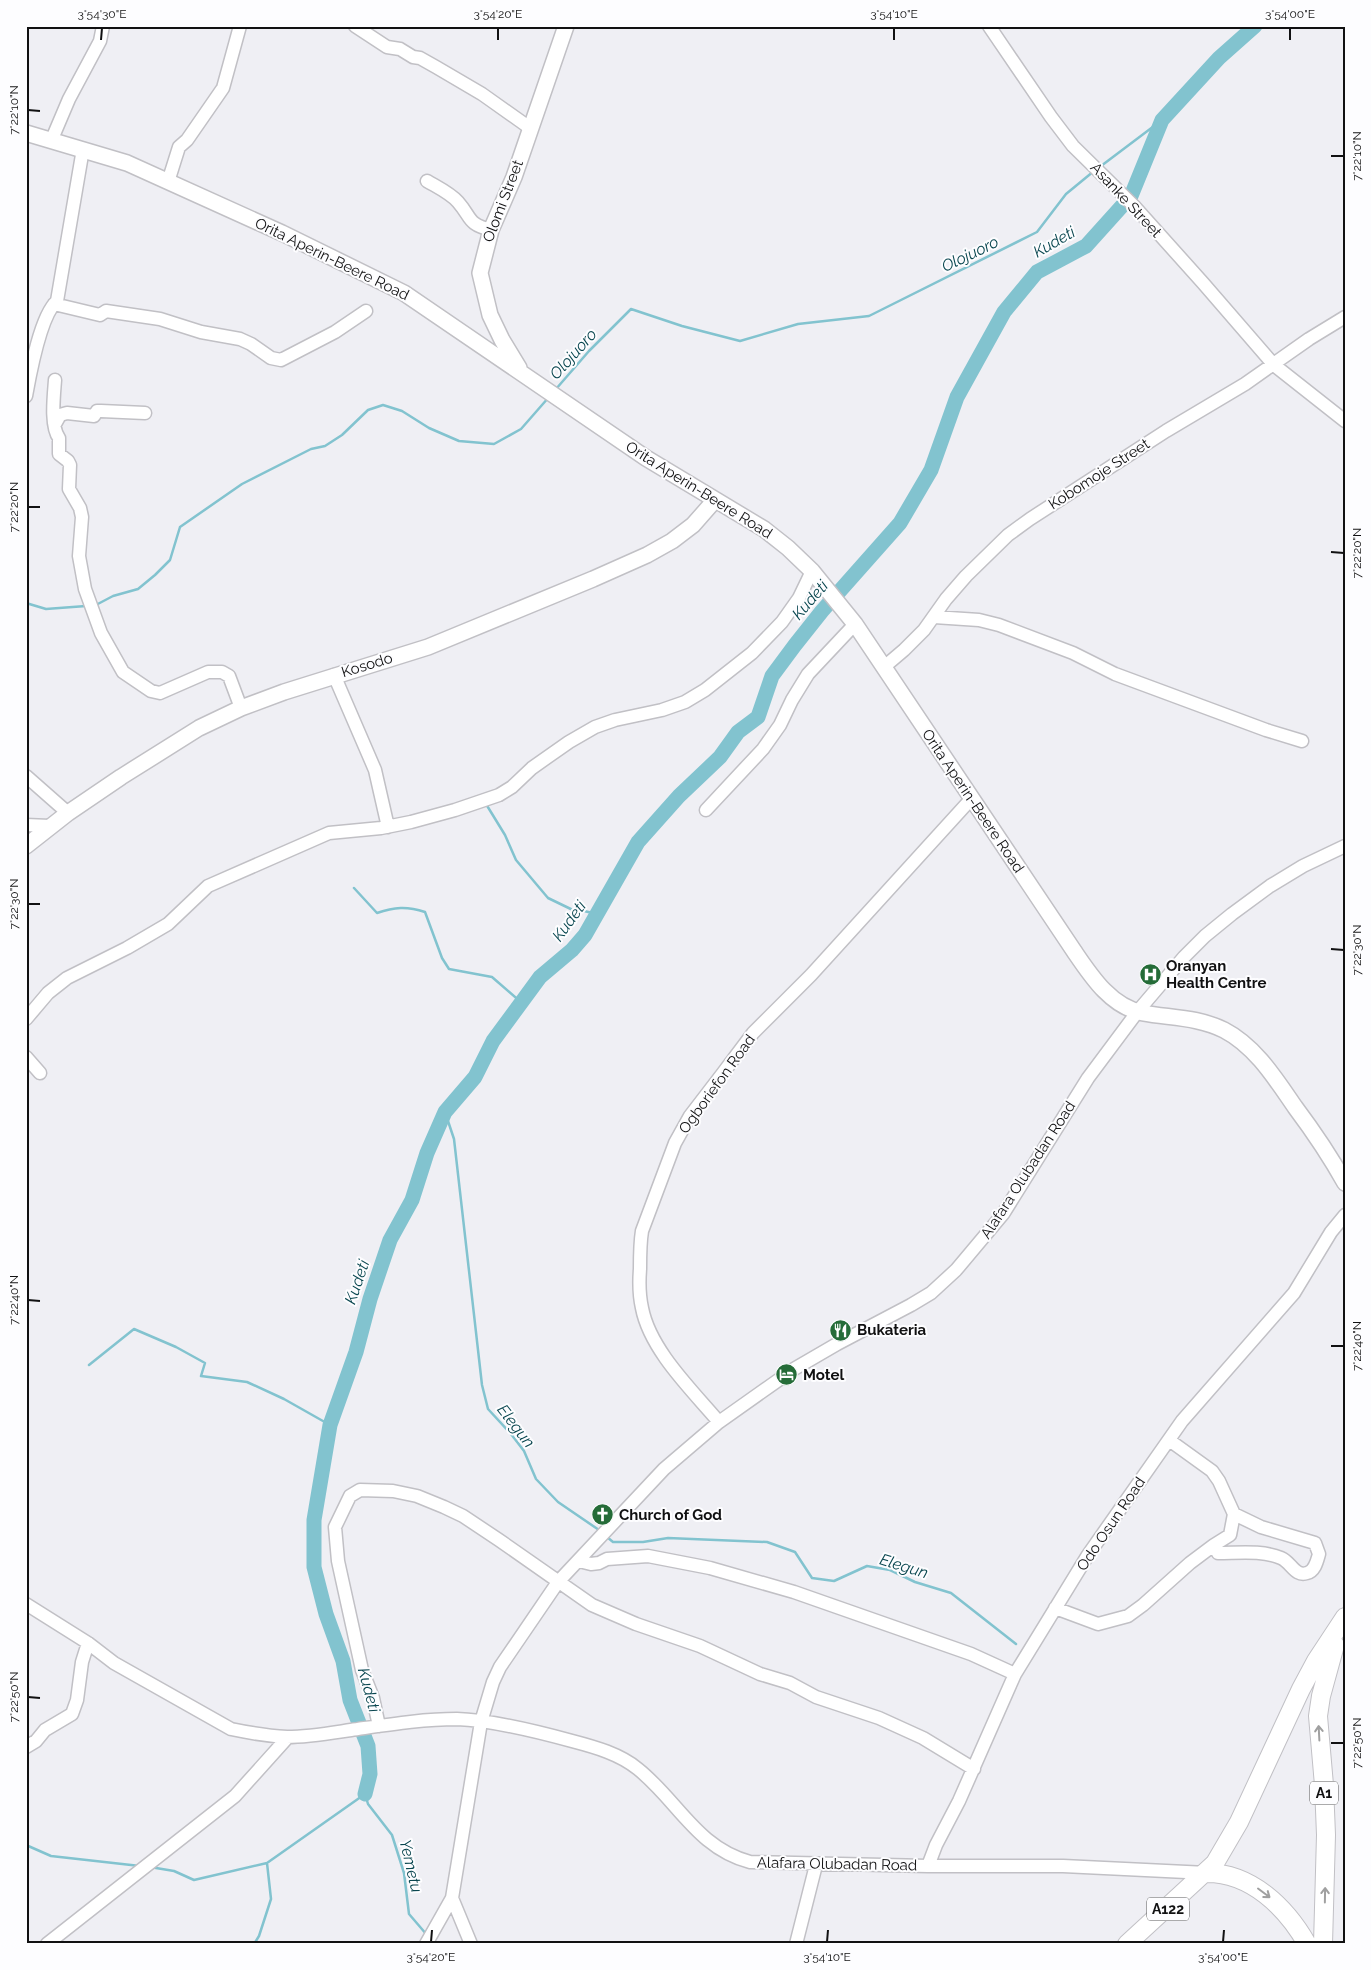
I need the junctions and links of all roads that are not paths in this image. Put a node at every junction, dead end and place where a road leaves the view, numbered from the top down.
1 (103, 26) edge
2 (240, 26) edge
3 (355, 26) edge
4 (566, 26) edge
5 (989, 26) edge
6 (530, 128) junction
7 (26, 133) edge
8 (52, 139) junction
9 (83, 149) junction
10 (427, 181) dead end
11 (168, 182) junction
12 (490, 230) junction
13 (54, 304) junction
14 (366, 312) dead end
15 (1345, 317) edge
16 (1274, 365) junction
17 (523, 373) junction
18 (55, 380) dead end
19 (26, 396) edge
20 (145, 413) dead end
21 (1345, 421) edge
22 (55, 424) junction
23 (715, 500) junction
24 (812, 572) junction
25 (934, 617) junction
26 (855, 624) junction
27 (884, 666) junction
28 (334, 675) junction
29 (241, 708) junction
30 (1302, 741) dead end
31 (26, 776) edge
32 (972, 798) junction
33 (706, 810) dead end
34 (68, 813) junction
35 (26, 825) edge
36 (50, 826) junction
37 (388, 827) junction
38 (26, 846) edge
39 (1345, 846) edge
40 (1138, 1011) junction
41 (26, 1019) edge
42 (26, 1056) edge
43 (40, 1073) dead end
44 (1345, 1183) edge
45 (1345, 1215) edge
46 (719, 1422) junction
47 (1169, 1440) junction
48 (1234, 1514) junction
49 (1214, 1546) junction
50 (578, 1561) junction
51 (558, 1582) junction
52 (26, 1604) edge
53 (1055, 1608) junction
54 (1345, 1616) edge
55 (1337, 1639) edge
56 (88, 1643) junction
57 (1015, 1674) junction
58 (481, 1722) junction
59 (374, 1727) junction
60 (288, 1737) junction
61 (26, 1747) edge
62 (974, 1769) junction
63 (816, 1865) junction
64 (928, 1866) junction
65 (1214, 1873) junction
66 (452, 1898) junction
67 (56, 1941) edge
68 (426, 1944) edge
69 (471, 1944) edge
70 (796, 1944) edge
71 (1127, 1944) edge
72 (1142, 1944) edge
73 (1307, 1944) edge
74 (1323, 1944) edge

1 - 8 street
2 - 11 street
3 - 6 street
4 - 6 main road, Olomi Street
5 - 16 street, Asanke Street
6 - 12 main road, Olomi Street
7 - 8 main road, Orita Aperin-Beere Road
8 - 9 main road, Orita Aperin-Beere Road
9 - 11 main road, Orita Aperin-Beere Road
9 - 13 street
10 - 12 street
11 - 17 main road, Orita Aperin-Beere Road
12 - 17 main road, Olomi Street
13 - 14 street
13 - 19 street
15 - 16 street, Kobomoje Street
16 - 21 street, Asanke Street
16 - 25 street, Kobomoje Street
17 - 23 main road, Orita Aperin-Beere Road
18 - 22 street
20 - 22 street
22 - 29 street
23 - 24 main road, Orita Aperin-Beere Road
23 - 28 main road, Kosodo
24 - 26 main road, Orita Aperin-Beere Road
24 - 37 street
25 - 27 street, Kobomoje Street
25 - 30 street
26 - 27 main road, Orita Aperin-Beere Road
26 - 33 street
27 - 32 main road, Orita Aperin-Beere Road
28 - 29 main road, Kosodo
28 - 37 street
29 - 34 main road, Kosodo
31 - 34 street
32 - 40 main road, Orita Aperin-Beere Road
32 - 46 street, Ogboriefon Road
34 - 36 main road, Kosodo
35 - 36 street
36 - 38 main road, Kosodo
37 - 41 street
39 - 40 street, Alafara Olubadan Road
40 - 44 main road, Orita Aperin-Beere Road
40 - 46 street, Alafara Olubadan Road
42 - 43 street
45 - 47 street, Odo Osun Road
46 - 50 street, Alafara Olubadan Road
47 - 48 street
47 - 53 street, Odo Osun Road
48 - 49 street
48 - 49 street
49 - 53 street
50 - 51 street, Alafara Olubadan Road
50 - 57 street
51 - 58 street, Alafara Olubadan Road
51 - 59 street
51 - 62 street
52 - 56 street, Alafara Olubadan Road
53 - 57 street, Odo Osun Road
54 - 55 highway, A1
55 - 65 highway, A1
74 -> 55 highway, A1
56 - 60 street, Alafara Olubadan Road
56 - 61 street
57 - 62 street, Odo Osun Road
58 - 59 street, Alafara Olubadan Road
58 - 63 street, Alafara Olubadan Road
58 - 66 street, Alafara Olubadan Road
59 - 60 street, Alafara Olubadan Road
60 - 67 street
62 - 64 street, Odo Osun Road
63 - 64 street, Alafara Olubadan Road
63 - 70 street
64 - 65 street, Alafara Olubadan Road
65 - 71 highway, A122
65 - 72 highway, A122
65 -> 73 highway
66 - 68 street, Alafara Olubadan Road
66 - 69 street

